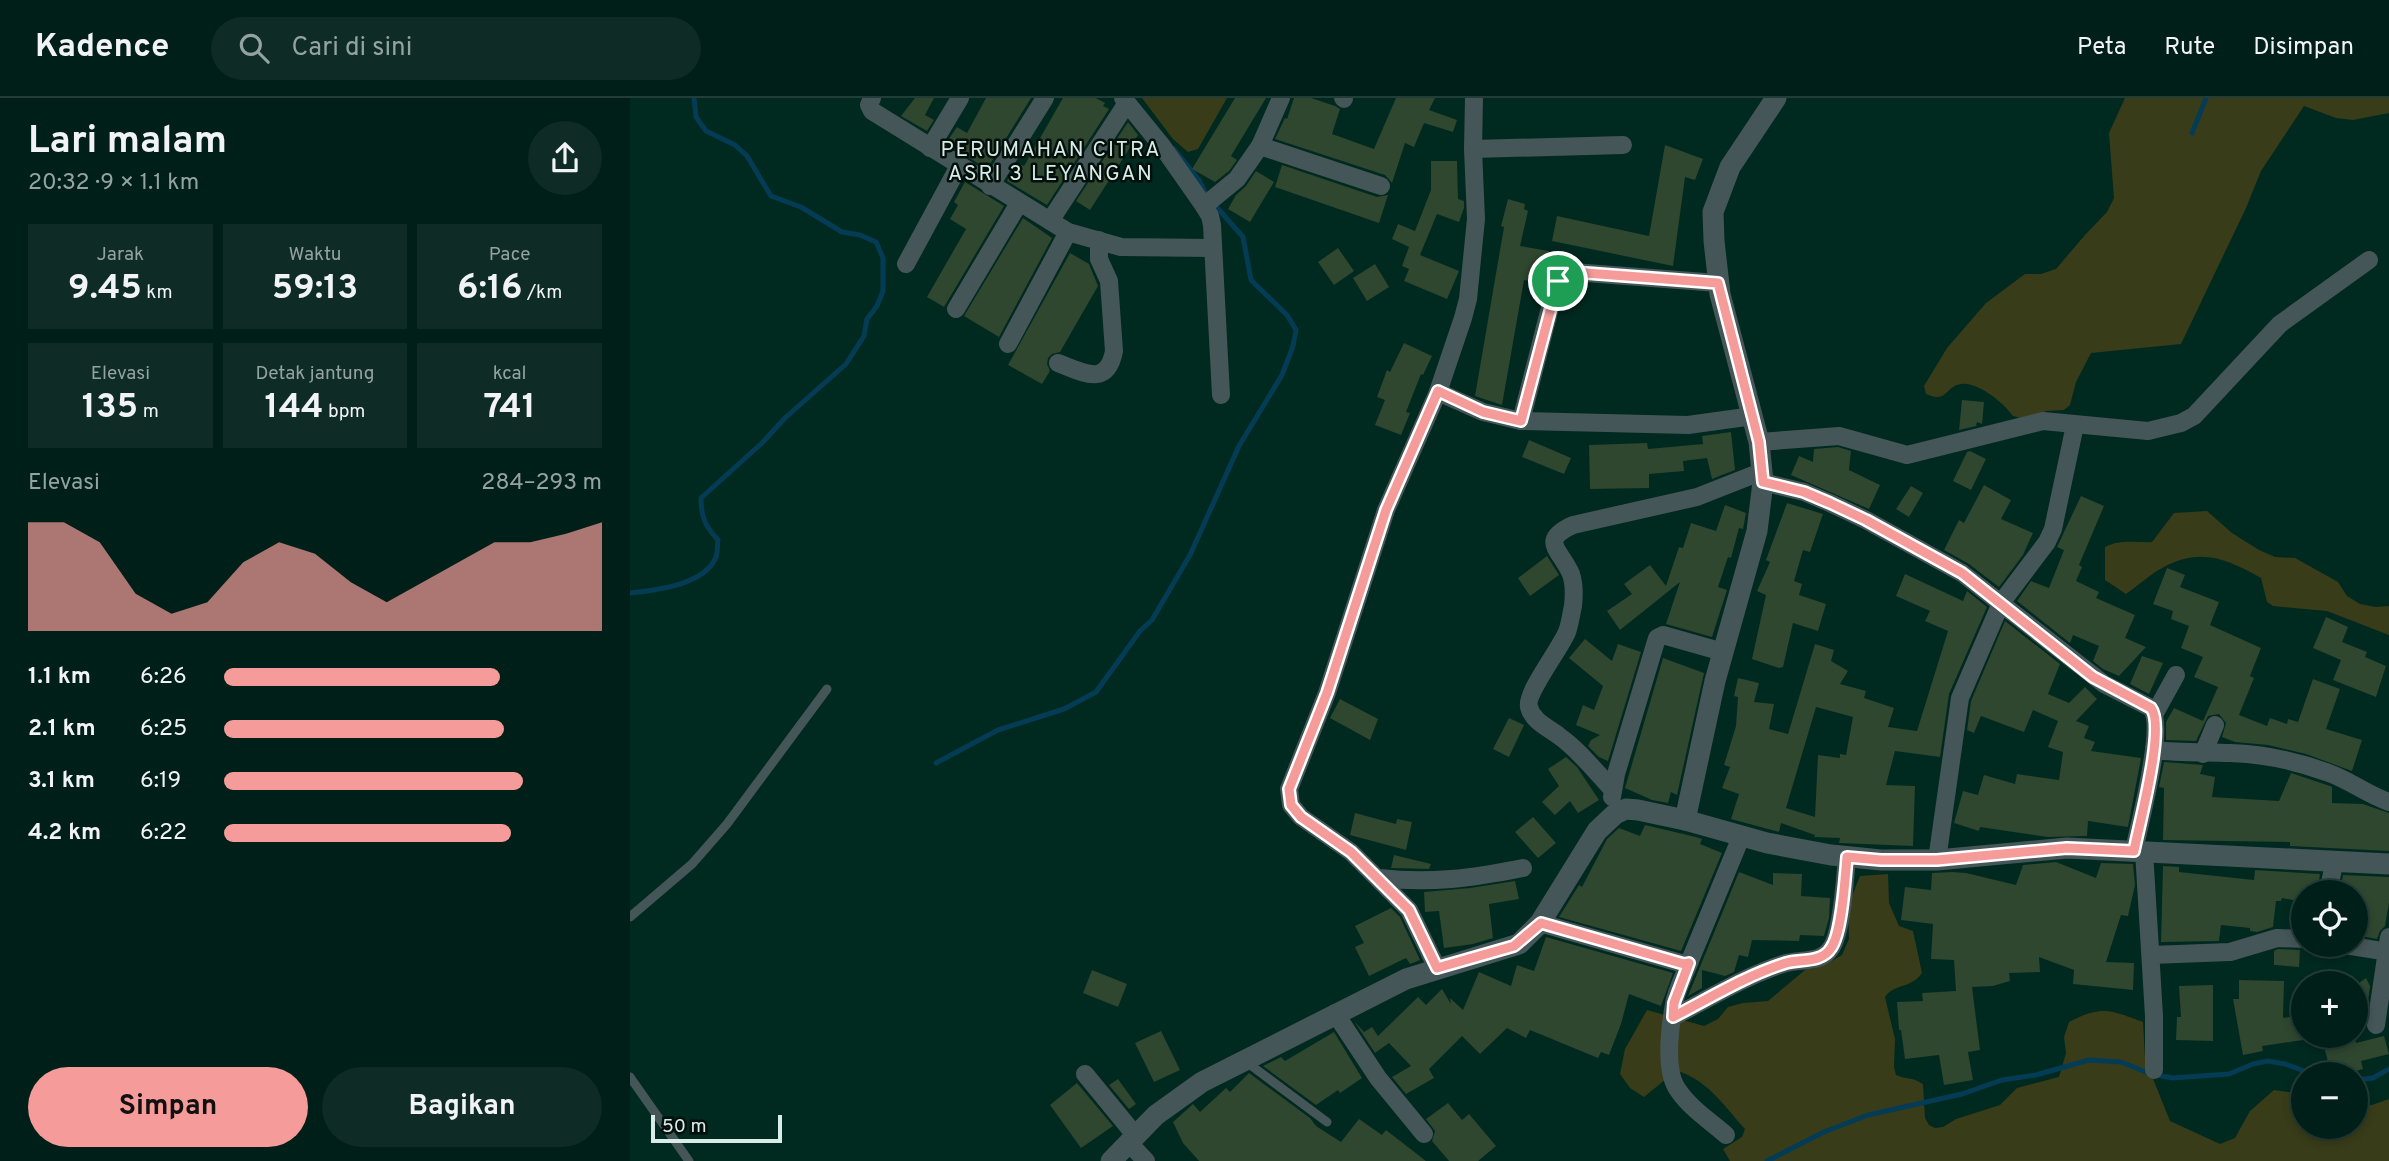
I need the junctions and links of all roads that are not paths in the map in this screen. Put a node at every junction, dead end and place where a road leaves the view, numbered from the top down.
1 (873, 98) edge
2 (960, 98) edge
3 (1045, 98) edge
4 (1281, 98) edge
5 (1474, 98) edge
6 (1776, 98) edge
7 (1125, 101) edge
8 (1623, 145) dead end
9 (1259, 146) junction
10 (930, 148) junction
11 (1474, 149) junction
12 (959, 166) junction
13 (990, 186) junction
14 (1381, 186) dead end
15 (1209, 201) junction
16 (1019, 204) junction
17 (1050, 221) junction
18 (1068, 232) junction
19 (1098, 240) junction
20 (1212, 248) junction
21 (2369, 260) dead end
22 (906, 264) dead end
23 (1718, 283) junction
24 (956, 309) dead end
25 (1008, 344) dead end
26 (1058, 363) dead end
27 (1438, 391) junction
28 (1221, 395) dead end
29 (1753, 416) junction
30 (1521, 421) junction
31 (2075, 425) junction
32 (1759, 442) junction
33 (1763, 477) junction
34 (2001, 603) junction
35 (1723, 652) junction
36 (2176, 675) dead end
37 (827, 689) dead end
38 (2155, 713) junction
39 (2215, 726) dead end
40 (2154, 750) junction
41 (2203, 754) junction
42 (1612, 789) junction
43 (2389, 802) edge
44 (1615, 814) junction
45 (1685, 820) junction
46 (1741, 837) junction
47 (2139, 851) junction
48 (1847, 857) junction
49 (1937, 860) junction
50 (2335, 860) junction
51 (2389, 864) edge
52 (1523, 868) dead end
53 (1379, 878) junction
54 (2331, 880) edge
55 (630, 917) edge
56 (1541, 923) junction
57 (2291, 939) edge
58 (2368, 946) edge
59 (2388, 946) edge
60 (2151, 955) junction
61 (1689, 963) junction
62 (1437, 968) junction
63 (1335, 1013) junction
64 (1673, 1017) junction
65 (2376, 1025) dead end
66 (1244, 1060) junction
67 (2154, 1070) dead end
68 (1085, 1074) dead end
69 (630, 1077) edge
70 (1327, 1122) dead end
71 (1424, 1134) dead end
72 (1726, 1135) dead end
73 (1131, 1139) junction
74 (689, 1161) edge
75 (1111, 1161) edge
76 (1146, 1161) edge

1 - 10 street
2 - 10 street
3 - 13 street
4 - 9 street
5 - 11 street
6 - 23 street
7 - 15 street
7 - 17 street
8 - 11 street
9 - 14 street
9 - 15 street
10 - 12 street
11 - 27 street
12 - 13 street
12 - 22 street
13 - 16 street
15 - 20 street
16 - 17 street
16 - 24 street
17 - 18 street
18 - 19 street
18 - 25 street
19 - 20 street
19 - 26 street
20 - 28 street
21 - 31 street
23 - 29 street
23 - 30 street
27 - 30 street
27 - 53 street
29 - 30 street
29 - 32 street
31 - 32 street
31 - 34 street
32 - 33 street
33 - 34 street
33 - 35 street
33 - 42 street
34 - 38 street
34 - 49 street
35 - 42 street
35 - 45 street
36 - 38 street
37 - 55 lane
38 - 40 street
39 - 41 street
40 - 41 street
40 - 47 street
41 - 43 street
42 - 44 street
44 - 45 street
44 - 56 street
45 - 46 street
46 - 48 street
46 - 61 street
47 - 49 street
47 - 50 street
47 - 60 street
48 - 49 street
48 - 64 street
50 - 51 street
50 - 54 street
52 - 53 street
53 - 62 street
56 - 61 street
56 - 62 street
57 - 60 street
58 - 59 street
59 - 65 street
60 - 67 street
61 - 64 street
62 - 63 street
63 - 66 street
63 - 71 street
64 - 72 street
66 - 70 lane
66 - 73 street
68 - 73 street
69 - 74 lane
73 - 75 street
73 - 76 street

